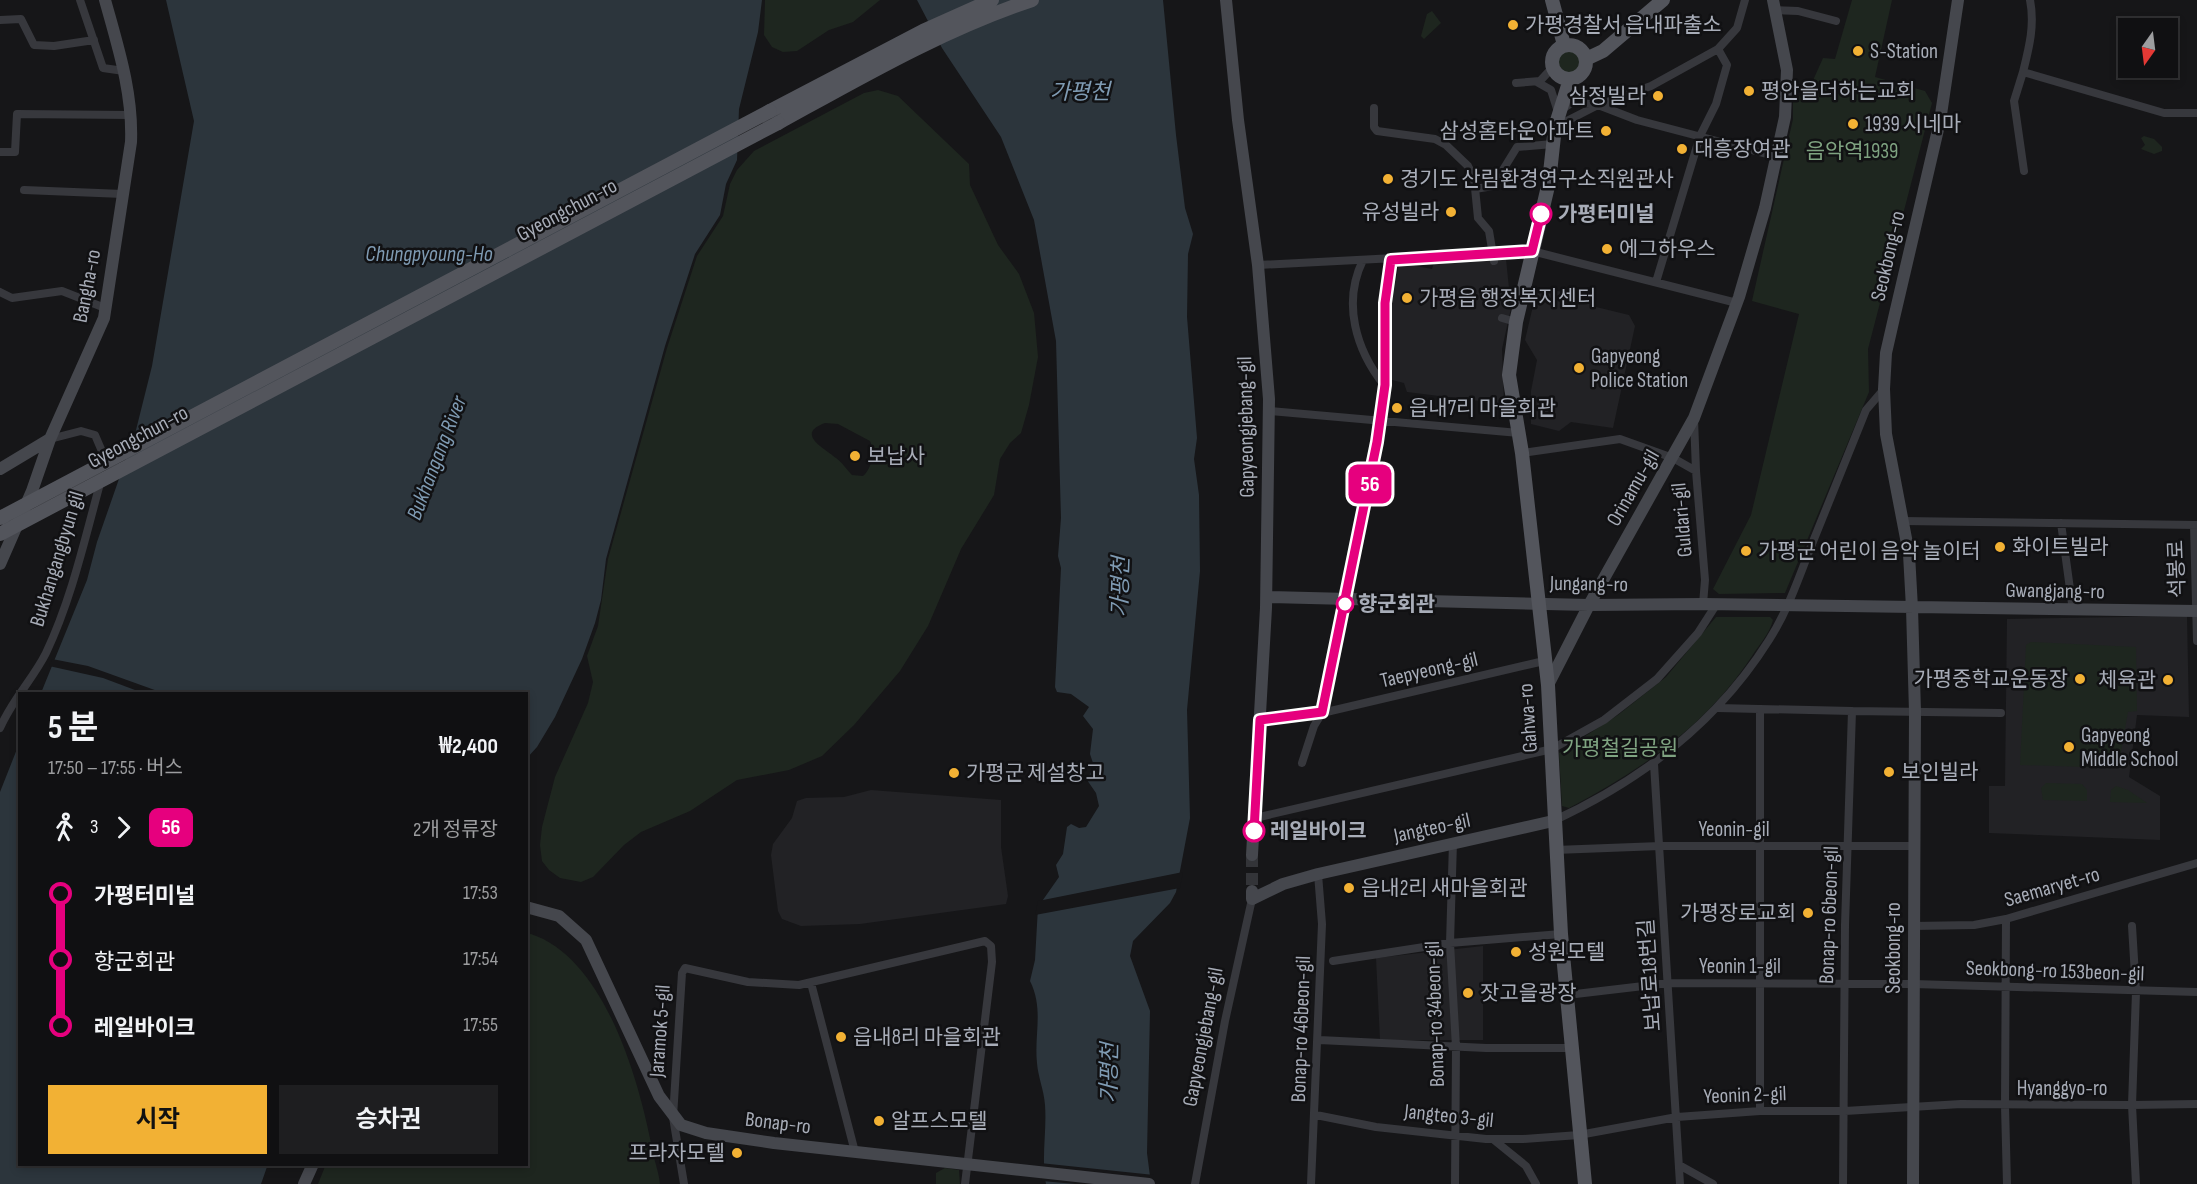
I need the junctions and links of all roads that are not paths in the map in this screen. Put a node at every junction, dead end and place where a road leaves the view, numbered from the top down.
1 (80, 0) edge
2 (96, 0) edge
3 (105, 0) edge
4 (992, 0) edge
5 (1032, 0) edge
6 (1227, 0) edge
7 (1552, 0) edge
8 (1663, 0) edge
9 (1745, 0) edge
10 (1958, 0) edge
11 (2030, 0) edge
12 (1774, 5) edge
13 (110, 16) junction
14 (0, 20) edge
15 (1836, 21) dead end
16 (93, 40) junction
17 (1564, 45) junction
18 (1718, 49) junction
19 (1586, 58) junction
20 (124, 71) junction
21 (2023, 72) junction
22 (1563, 74) junction
23 (848, 79) junction
24 (1537, 82) junction
25 (1516, 83) dead end
26 (1577, 102) junction
27 (1598, 105) junction
28 (1374, 108) dead end
29 (1558, 112) junction
30 (2197, 113) edge
31 (131, 115) junction
32 (774, 117) junction
33 (1555, 128) junction
34 (1700, 136) junction
35 (1553, 144) junction
36 (0, 152) edge
37 (1778, 157) junction
38 (2024, 171) dead end
39 (1475, 189) junction
40 (24, 190) dead end
41 (123, 194) junction
42 (1532, 251) junction
43 (1494, 258) junction
44 (1363, 260) junction
45 (1391, 260) junction
46 (1258, 265) junction
47 (1656, 282) junction
48 (0, 292) edge
49 (1737, 303) junction
50 (105, 308) junction
51 (1385, 385) junction
52 (1884, 389) junction
53 (1269, 411) junction
54 (1694, 418) junction
55 (1381, 419) junction
56 (1519, 433) junction
57 (50, 439) junction
58 (1522, 453) junction
59 (1673, 458) junction
60 (0, 469) edge
61 (1696, 471) junction
62 (0, 518) edge
63 (1903, 521) junction
64 (2061, 523) junction
65 (2195, 525) edge
66 (0, 534) edge
67 (0, 564) edge
68 (1267, 597) junction
69 (1346, 599) junction
70 (1537, 603) junction
71 (1703, 604) junction
72 (1589, 605) junction
73 (1716, 605) junction
74 (1787, 605) junction
75 (1912, 608) junction
76 (2073, 611) junction
77 (2197, 611) edge
78 (2197, 641) edge
79 (1544, 661) junction
80 (1548, 686) junction
81 (19, 692) edge
82 (18, 694) edge
83 (1718, 708) junction
84 (1760, 709) junction
85 (1852, 711) junction
86 (1322, 712) junction
87 (1915, 712) junction
88 (2001, 713) dead end
89 (1260, 720) junction
90 (0, 728) edge
91 (1552, 749) junction
92 (1302, 763) dead end
93 (1654, 764) junction
94 (1255, 818) junction
95 (1553, 821) junction
96 (1453, 842) junction
97 (1660, 846) junction
98 (1912, 846) junction
99 (1849, 847) junction
100 (1761, 848) junction
101 (1555, 850) junction
102 (1252, 855) tunnel mouth
103 (2197, 863) edge
104 (1318, 874) junction
105 (1252, 895) joint
106 (528, 908) edge
107 (2006, 919) junction
108 (1913, 926) junction
109 (2132, 926) dead end
110 (1561, 934) junction
111 (1450, 943) junction
112 (1333, 961) dead end
113 (811, 983) junction
114 (1669, 983) junction
115 (1758, 984) junction
116 (1845, 984) junction
117 (1913, 984) junction
118 (2005, 987) junction
119 (2136, 992) junction
120 (2197, 992) edge
121 (1567, 995) junction
122 (1319, 1040) junction
123 (1456, 1047) junction
124 (1573, 1048) junction
125 (2197, 1104) edge
126 (2132, 1105) junction
127 (1913, 1106) junction
128 (2004, 1106) junction
129 (1760, 1111) junction
130 (1845, 1112) junction
131 (1316, 1115) junction
132 (673, 1117) junction
133 (1677, 1117) junction
134 (1579, 1134) junction
135 (1457, 1136) junction
136 (1494, 1140) junction
137 (855, 1152) junction
138 (1679, 1165) junction
139 (313, 1166) edge
140 (973, 1166) junction
141 (304, 1184) edge
142 (684, 1184) edge
143 (965, 1184) edge
144 (1149, 1184) edge
145 (1195, 1184) edge
146 (1311, 1184) edge
147 (1455, 1184) edge
148 (1536, 1184) edge
149 (1585, 1184) edge
150 (1680, 1184) edge
151 (1713, 1184) edge
152 (1843, 1184) edge
153 (1913, 1184) edge
154 (2007, 1184) edge
155 (2136, 1184) edge

1 - 16 street
2 - 13 street
3 - 13 street, Bangha-ro
4 - 23 main road, Gyeongchun-ro
5 - 23 main road, Gyeongchun-ro
6 - 46 street, Gapyeongjebang-gil
7 - 17 main road
8 - 19 main road
9 - 18 street
10 - 52 street, Seokbong-ro
11 - 21 street
12 - 15 street
12 - 37 street, Orinamu-gil
13 - 20 street, Bangha-ro
14 - 16 street
16 - 20 street
17 - 19 main road
17 - 22 main road
18 - 27 street
18 - 34 street
19 - 22 main road
20 - 31 street, Bangha-ro
21 - 30 street
21 - 38 street
22 - 24 street
22 - 26 street
22 - 29 main road, Gahwa-ro
23 - 32 main road, Gyeongchun-ro
24 - 25 street
24 - 29 street
26 - 27 street
26 - 29 street
27 - 33 street
27 - 34 street
28 - 39 street
29 - 33 main road, Gahwa-ro
31 - 36 street
31 - 41 street, Bangha-ro
32 - 62 main road, Gyeongchun-ro, bridge
32 - 66 main road, Gyeongchun-ro, bridge
33 - 35 main road, Gahwa-ro
34 - 37 street
34 - 47 street
35 - 39 street
35 - 42 main road, Gahwa-ro
37 - 49 street, Orinamu-gil
39 - 43 street
40 - 41 street
41 - 50 street, Bangha-ro
42 - 43 street
42 - 47 street
42 - 56 main road, Gahwa-ro
43 - 45 street
44 - 45 street
44 - 46 street
44 - 51 street
45 - 51 street
46 - 53 street, Gapyeongjebang-gil
47 - 49 street
48 - 50 street
49 - 54 street, Orinamu-gil
50 - 57 street, Bangha-ro
51 - 55 street
52 - 63 street, Seokbong-ro
52 - 74 street
53 - 55 street
53 - 68 street, Gapyeongjebang-gil
54 - 59 street, Orinamu-gil
54 - 61 street
55 - 56 street
55 - 69 street
56 - 58 main road, Gahwa-ro
57 - 60 street
57 - 67 street, Bangha-ro
57 - 81 street, Bukhangangbyun gil
58 - 59 street, Guldari-gil
58 - 70 main road, Gahwa-ro
59 - 61 street, Guldari-gil
59 - 72 street, Orinamu-gil
61 - 71 street, Guldari-gil
63 - 64 street
63 - 75 street, Seokbong-ro
64 - 65 street
64 - 76 street
65 - 77 street, 석봉로
68 - 69 street, Jungang-ro
68 - 89 street, Gapyeongjebang-gil
69 - 70 street, Jungang-ro
69 - 86 street
70 - 72 street, Jungang-ro
70 - 79 main road, Gahwa-ro
71 - 72 street, Jungang-ro
71 - 73 street, Jungang-ro
72 - 80 street, Orinamu-gil
73 - 74 street, Jungang-ro
73 - 91 street
74 - 75 street, Jungang-ro
74 - 83 street
75 - 76 street, Gwangjang-ro
75 - 87 street, Seokbong-ro
76 - 77 street, Gwangjang-ro
77 - 78 street, 석봉로
79 - 80 main road, Gahwa-ro
79 - 86 street, Taepyeong-gil
80 - 91 main road, Gahwa-ro
82 - 90 street, Bukhangangbyun gil
83 - 84 street
83 - 93 street
84 - 85 street
84 - 100 street
85 - 87 street
85 - 99 street, Bonap-ro 6beon-gil
86 - 89 street, Taepyeong-gil
86 - 92 street
87 - 88 street
87 - 98 street, Seokbong-ro
89 - 94 street, Gapyeongjebang-gil
91 - 94 street
91 - 95 main road, Gahwa-ro
93 - 95 street
93 - 97 street, 보납로18번길
94 - 102 street, Gapyeongjebang-gil
95 - 96 street, Jangteo-gil
95 - 101 main road, Gahwa-ro
96 - 104 street, Jangteo-gil
96 - 111 street, Bonap-ro 34beon-gil
97 - 100 street, Yeonin-gil
97 - 101 street, Yeonin-gil
97 - 114 street, 보납로18번길
98 - 99 street, Yeonin-gil
98 - 108 street, Seokbong-ro
99 - 100 street, Yeonin-gil
99 - 116 street, Bonap-ro 6beon-gil
100 - 115 street
101 - 110 main road, Gahwa-ro
103 - 107 street, Saemaryet-ro
104 - 105 street, Gapyeongjebang-gil
104 - 122 street, Bonap-ro 46beon-gil
105 - 145 street, Gapyeongjebang-gil
106 - 132 street, Bonap-ro
107 - 108 street, Saemaryet-ro
107 - 118 street
108 - 117 street, Seokbong-ro
109 - 119 street
110 - 111 street
110 - 121 main road, Gahwa-ro
111 - 112 street
111 - 123 street, Bonap-ro 34beon-gil
113 - 132 street, Jaramok 5-gil
113 - 137 street
113 - 140 street
114 - 115 street, Yeonin 1-gil
114 - 121 street, Yeonin 1-gil
114 - 133 street, 보납로18번길
115 - 116 street, Yeonin 1-gil
115 - 129 street
116 - 117 street, Yeonin 1-gil
116 - 130 street, Bonap-ro 6beon-gil
117 - 118 street, Seokbong-ro 153beon-gil
117 - 127 street, Seokbong-ro
118 - 119 street, Seokbong-ro 153beon-gil
118 - 128 street
119 - 120 street, Seokbong-ro 153beon-gil
119 - 126 street
121 - 124 main road, Gahwa-ro
122 - 123 street
122 - 131 street, Bonap-ro 46beon-gil
123 - 124 street
123 - 135 street, Bonap-ro 34beon-gil
124 - 134 main road, Gahwa-ro
125 - 126 street
126 - 128 street, Hyanggyo-ro
126 - 155 street, Hyanggyo-ro
127 - 128 street, Hyanggyo-ro
127 - 130 street, Yeonin 2-gil
127 - 153 street, Seokbong-ro
128 - 154 street
129 - 130 street, Yeonin 2-gil
129 - 133 street, Yeonin 2-gil
130 - 152 street, Bonap-ro 6beon-gil
131 - 135 street, Jangteo 3-gil
131 - 146 street, Bonap-ro 46beon-gil
132 - 137 street, Bonap-ro
132 - 142 street
133 - 134 street, Yeonin 2-gil
133 - 138 street, 보납로18번길
134 - 136 street, Jangteo 3-gil
134 - 149 main road, Gahwa-ro
135 - 136 street, Jangteo 3-gil
135 - 147 street, Bonap-ro 34beon-gil
136 - 148 street
137 - 140 street, Bonap-ro
138 - 150 street, 보납로18번길
138 - 151 street
139 - 141 street
140 - 143 street
140 - 144 street, Bonap-ro

